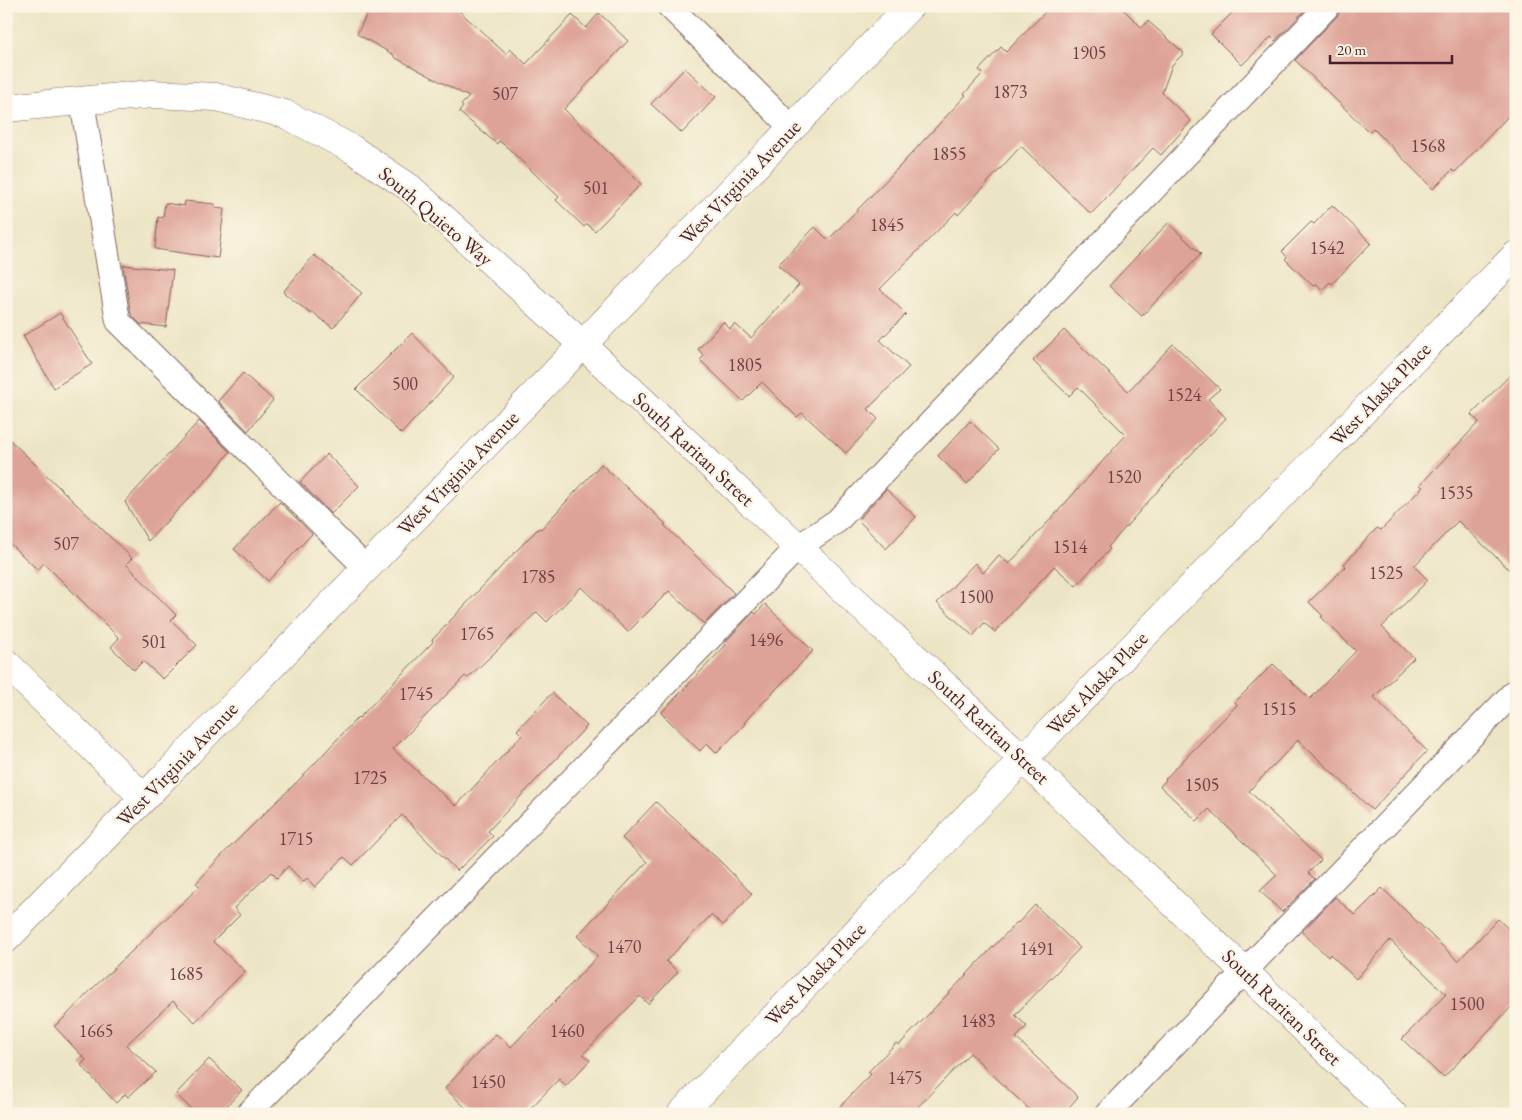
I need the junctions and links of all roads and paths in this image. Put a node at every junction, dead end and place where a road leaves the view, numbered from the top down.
1 (669, 6) edge
2 (910, 6) edge
3 (1328, 6) edge
4 (82, 101) junction
5 (6, 108) edge
6 (792, 128) junction
7 (1516, 255) edge
8 (582, 344) junction
9 (798, 547) junction
10 (366, 568) junction
11 (6, 663) edge
12 (1516, 690) edge
13 (1023, 759) junction
14 (144, 798) junction
15 (6, 939) edge
16 (1244, 971) junction
17 (248, 1114) edge
18 (681, 1114) edge
19 (1107, 1114) edge
20 (1393, 1114) edge

1 - 6 lane
2 - 6 street, West Virginia Avenue
3 - 9 lane
4 - 5 street, South Quieto Way
4 - 8 street, South Quieto Way
4 - 10 lane
6 - 8 street, West Virginia Avenue
7 - 13 street, West Alaska Place
8 - 9 street, South Raritan Street
8 - 10 street, West Virginia Avenue
9 - 13 street, South Raritan Street
9 - 17 lane
10 - 14 street, West Virginia Avenue
11 - 14 street
12 - 16 lane
13 - 16 street, South Raritan Street
13 - 18 street, West Alaska Place
14 - 15 street, West Virginia Avenue
16 - 19 lane
16 - 20 street, South Raritan Street

